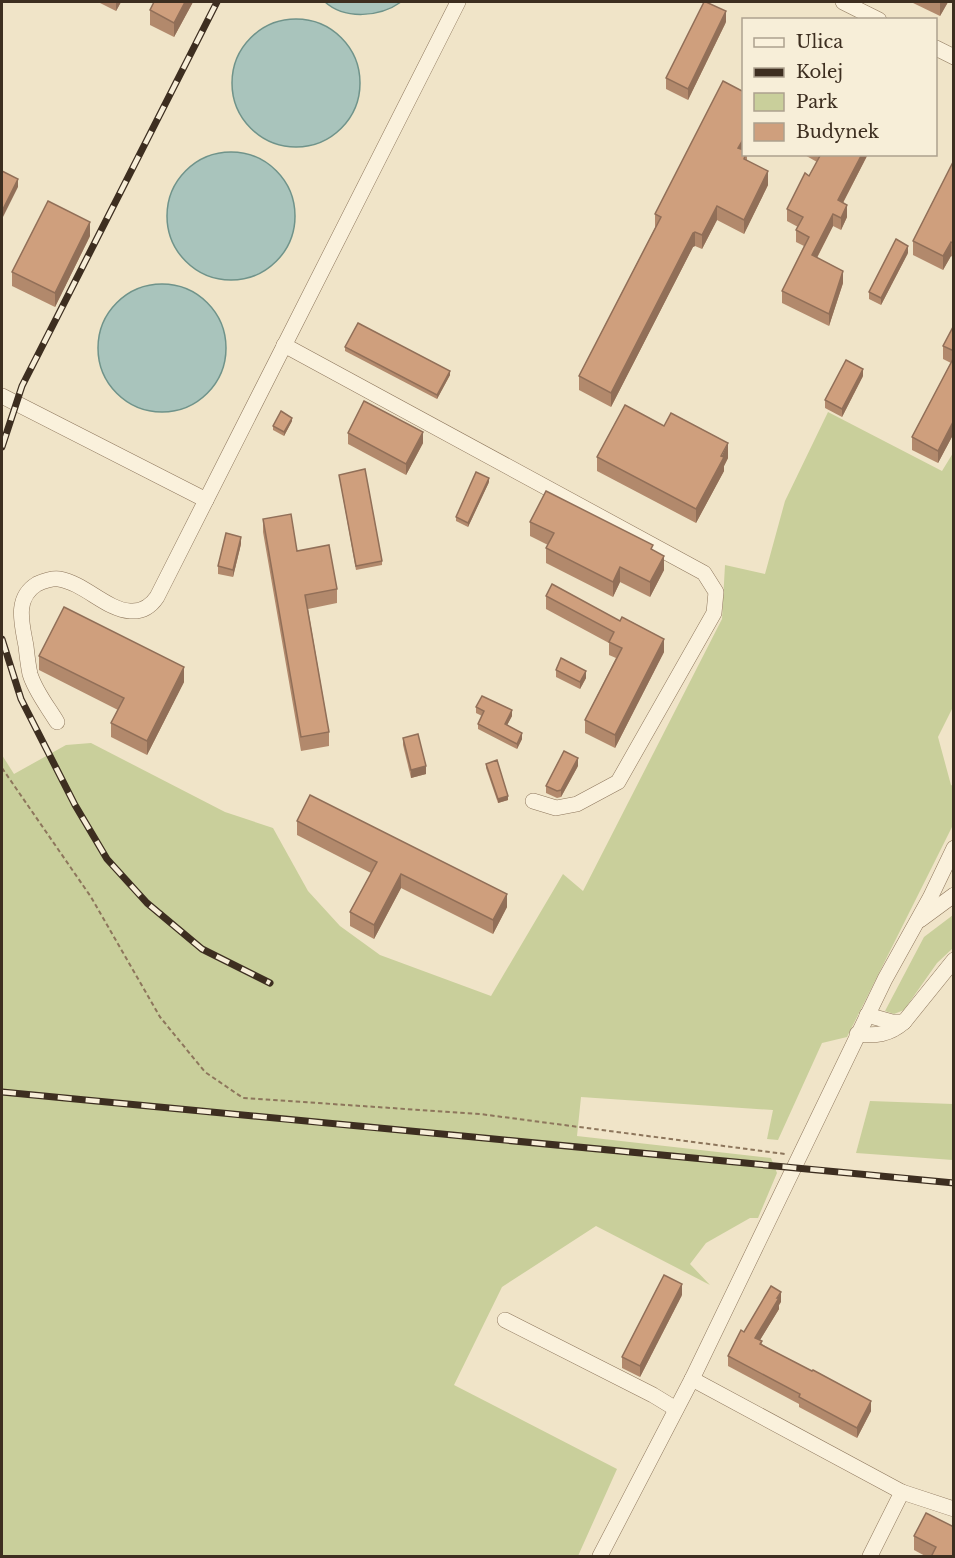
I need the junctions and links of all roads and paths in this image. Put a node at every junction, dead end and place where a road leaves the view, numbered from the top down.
1 (458, 2) edge
2 (843, 2) edge
3 (875, 18) edge
4 (937, 48) edge
5 (954, 57) edge
6 (284, 345) junction
7 (2, 396) edge
8 (206, 500) junction
9 (57, 722) dead end
10 (2, 768) edge
11 (532, 801) dead end
12 (954, 848) edge
13 (954, 895) edge
14 (915, 925) junction
15 (954, 960) edge
16 (867, 1015) junction
17 (904, 1022) junction
18 (857, 1034) junction
19 (799, 1155) junction
20 (505, 1320) dead end
21 (692, 1379) junction
22 (676, 1409) junction
23 (902, 1492) junction
24 (954, 1509) edge
25 (600, 1557) edge
26 (870, 1557) edge

1 - 6 street
2 - 3 street
4 - 5 street
6 - 8 street
6 - 11 street
7 - 8 street
8 - 9 street
10 - 19 path
12 - 14 street
13 - 14 street
14 - 16 street
15 - 17 street
16 - 17 street
16 - 18 street
17 - 18 street
18 - 19 street
19 - 21 street
20 - 22 street
21 - 22 street
21 - 23 street
22 - 25 street
23 - 24 street
23 - 26 street

